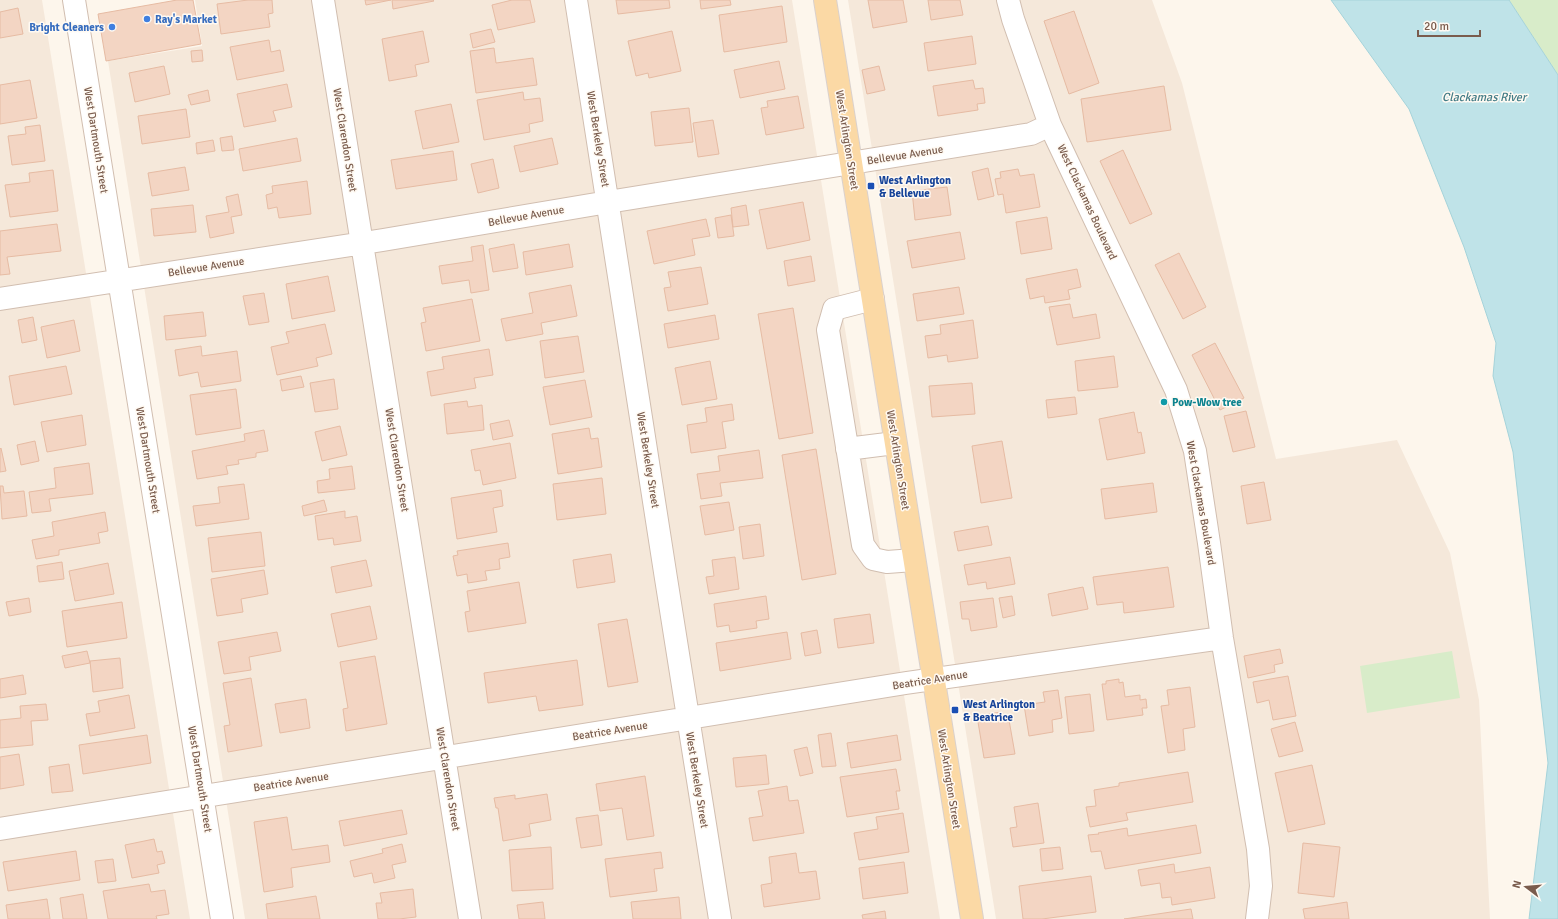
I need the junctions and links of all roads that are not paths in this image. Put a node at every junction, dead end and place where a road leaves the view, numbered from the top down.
1 (74, 0) edge
2 (323, 0) edge
3 (576, 0) edge
4 (825, 0) edge
5 (1008, 0) edge
6 (1050, 125) junction
7 (851, 164) junction
8 (608, 202) junction
9 (362, 243) junction
10 (119, 281) junction
11 (0, 299) edge
12 (873, 299) junction
13 (895, 443) junction
14 (847, 449) junction
15 (914, 560) junction
16 (1222, 638) junction
17 (933, 679) junction
18 (687, 719) junction
19 (445, 757) junction
20 (203, 797) junction
21 (0, 829) edge
22 (222, 919) edge
23 (470, 919) edge
24 (720, 919) edge
25 (972, 919) edge
26 (1257, 919) edge

1 - 10 street, West Dartmouth Street
2 - 9 street, West Clarendon Street
3 - 8 street, West Berkeley Street
4 - 7 main road, West Arlington Street
5 - 6 street, West Clackamas Boulevard
6 - 7 street, Bellevue Avenue
6 - 16 street, West Clackamas Boulevard
7 - 8 street, Bellevue Avenue
7 - 12 main road, West Arlington Street
8 - 9 street, Bellevue Avenue
8 - 18 street, West Berkeley Street
9 - 10 street, Bellevue Avenue
9 - 19 street, West Clarendon Street
10 - 11 street, Bellevue Avenue
10 - 20 street, West Dartmouth Street
12 - 13 main road, West Arlington Street
12 - 14 street
13 - 14 street
13 - 15 main road, West Arlington Street
14 - 15 street
15 - 17 main road, West Arlington Street
16 - 17 street, Beatrice Avenue
16 - 26 street, West Clackamas Boulevard
17 - 18 street, Beatrice Avenue
17 - 25 main road, West Arlington Street
18 - 19 street, Beatrice Avenue
18 - 24 street, West Berkeley Street
19 - 20 street, Beatrice Avenue
19 - 23 street, West Clarendon Street
20 - 21 street, Beatrice Avenue
20 - 22 street, West Dartmouth Street

